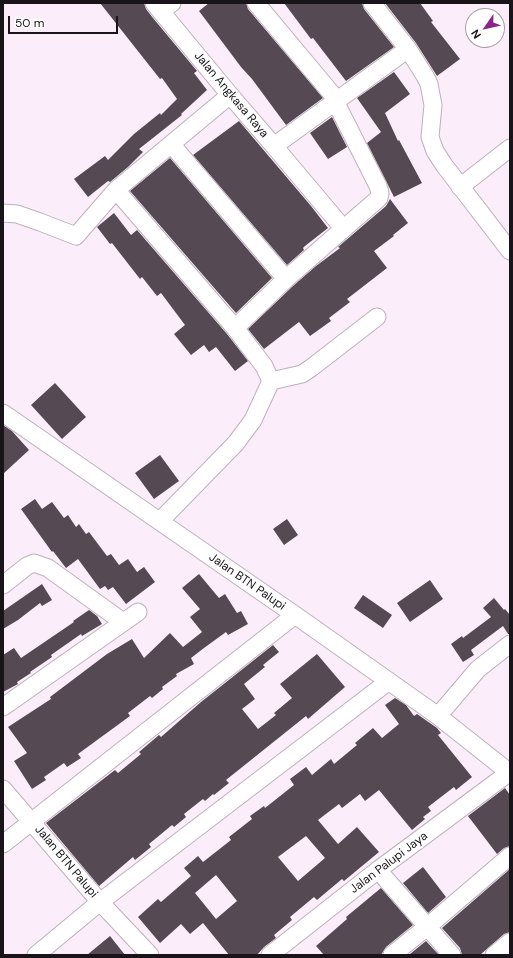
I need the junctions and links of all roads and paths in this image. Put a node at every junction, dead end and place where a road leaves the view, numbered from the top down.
1 (256, 3) edge
2 (372, 3) edge
3 (163, 6) edge
4 (408, 49) junction
5 (230, 95) junction
6 (336, 101) junction
7 (172, 145) junction
8 (274, 146) junction
9 (510, 148) edge
10 (460, 187) junction
11 (116, 190) junction
12 (3, 213) edge
13 (343, 228) junction
14 (507, 241) edge
15 (286, 279) junction
16 (377, 317) dead end
17 (235, 328) junction
18 (271, 381) junction
19 (3, 413) edge
20 (160, 521) junction
21 (3, 585) edge
22 (138, 612) dead end
23 (295, 615) junction
24 (123, 622) junction
25 (510, 644) edge
26 (389, 681) junction
27 (3, 707) edge
28 (438, 716) junction
29 (510, 773) edge
30 (3, 789) edge
31 (32, 822) junction
32 (3, 844) edge
33 (510, 856) edge
34 (378, 870) junction
35 (100, 902) junction
36 (427, 927) junction
37 (510, 942) edge
38 (36, 955) edge
39 (150, 955) edge
40 (270, 955) edge
41 (392, 955) edge
42 (452, 955) edge
43 (494, 955) edge

1 - 6 street
2 - 4 street
3 - 5 street, Jalan Angkasa Raya
4 - 6 street, Jalan Angkasa Raya
4 - 10 street
5 - 7 street
5 - 8 street, Jalan Angkasa Raya
6 - 8 street, Jalan Angkasa Raya
6 - 13 street
7 - 11 street
7 - 15 street
8 - 13 street
9 - 10 street
10 - 14 street
11 - 12 street
11 - 17 street
13 - 15 street
15 - 17 street
16 - 18 street
17 - 18 street
18 - 20 street
19 - 20 street, Jalan BTN Palupi
20 - 23 street, Jalan BTN Palupi
21 - 24 street
22 - 24 street
23 - 26 street
23 - 31 street, Jalan BTN Palupi
24 - 27 street
25 - 28 street
26 - 28 street
26 - 35 street, Jalan BTN Palupi
28 - 29 street
29 - 34 street, Jalan Palupi Jaya
30 - 31 street
31 - 32 street, Jalan BTN Palupi
31 - 35 street, Jalan BTN Palupi
33 - 36 street
34 - 36 street
34 - 40 street, Jalan Palupi Jaya
35 - 38 street, Jalan BTN Palupi
35 - 39 street, Jalan BTN Palupi
36 - 41 street
36 - 42 street
37 - 43 street

